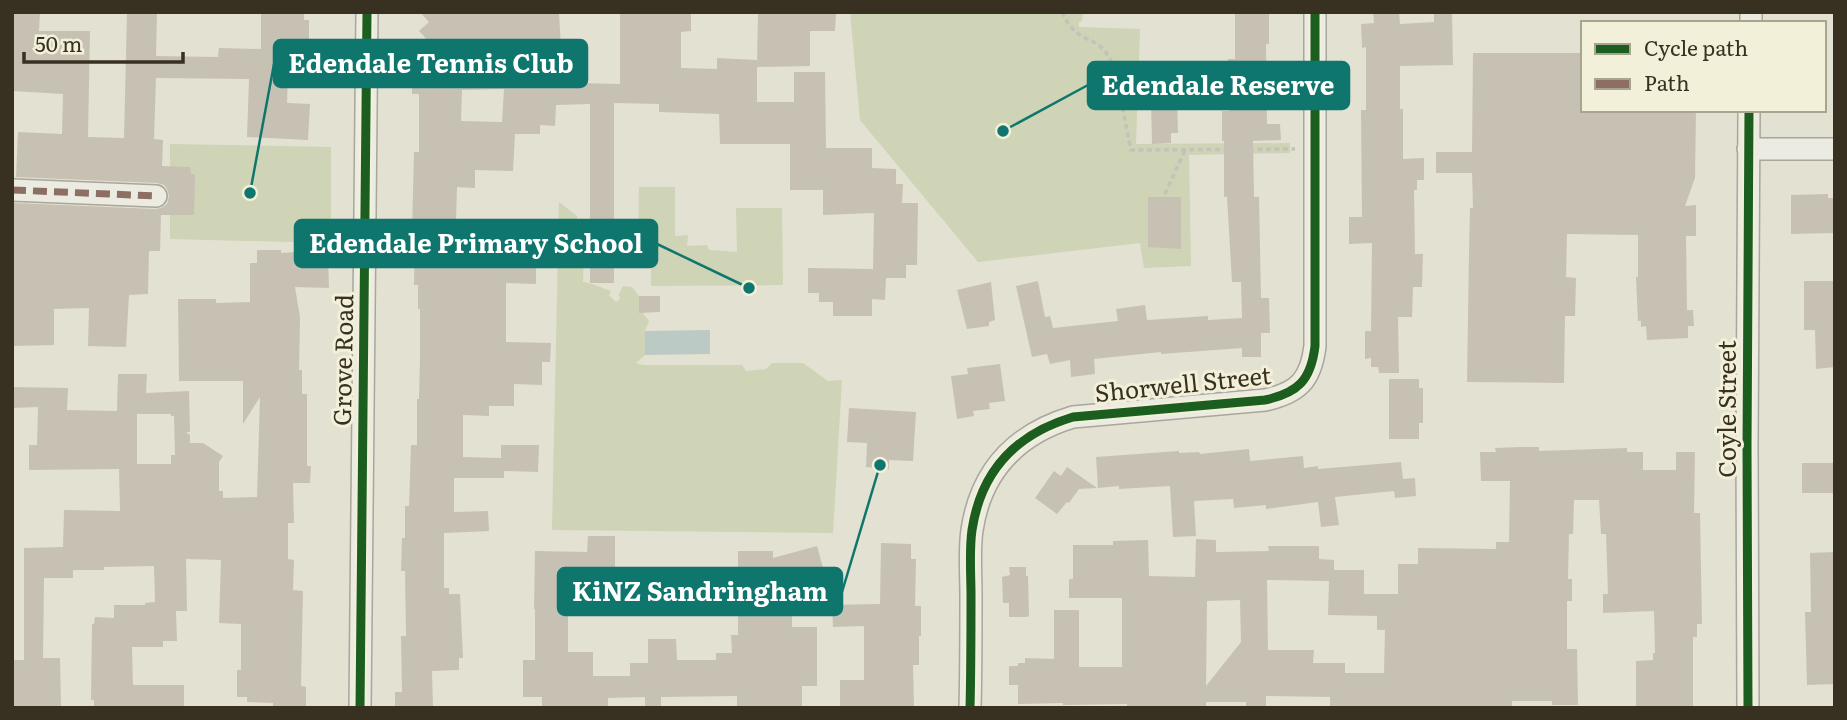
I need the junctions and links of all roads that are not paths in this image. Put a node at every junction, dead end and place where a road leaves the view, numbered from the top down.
1 (367, 12) edge
2 (1314, 12) edge
3 (1749, 112) edge
4 (1748, 149) junction
5 (1835, 149) edge
6 (12, 190) edge
7 (156, 196) dead end
8 (360, 708) edge
9 (970, 708) edge
10 (1748, 708) edge

1 - 8 street, Grove Road
2 - 9 street, Shorwell Street
3 - 4 street, Coyle Street
4 - 5 street
4 - 10 street, Coyle Street
6 - 7 street

